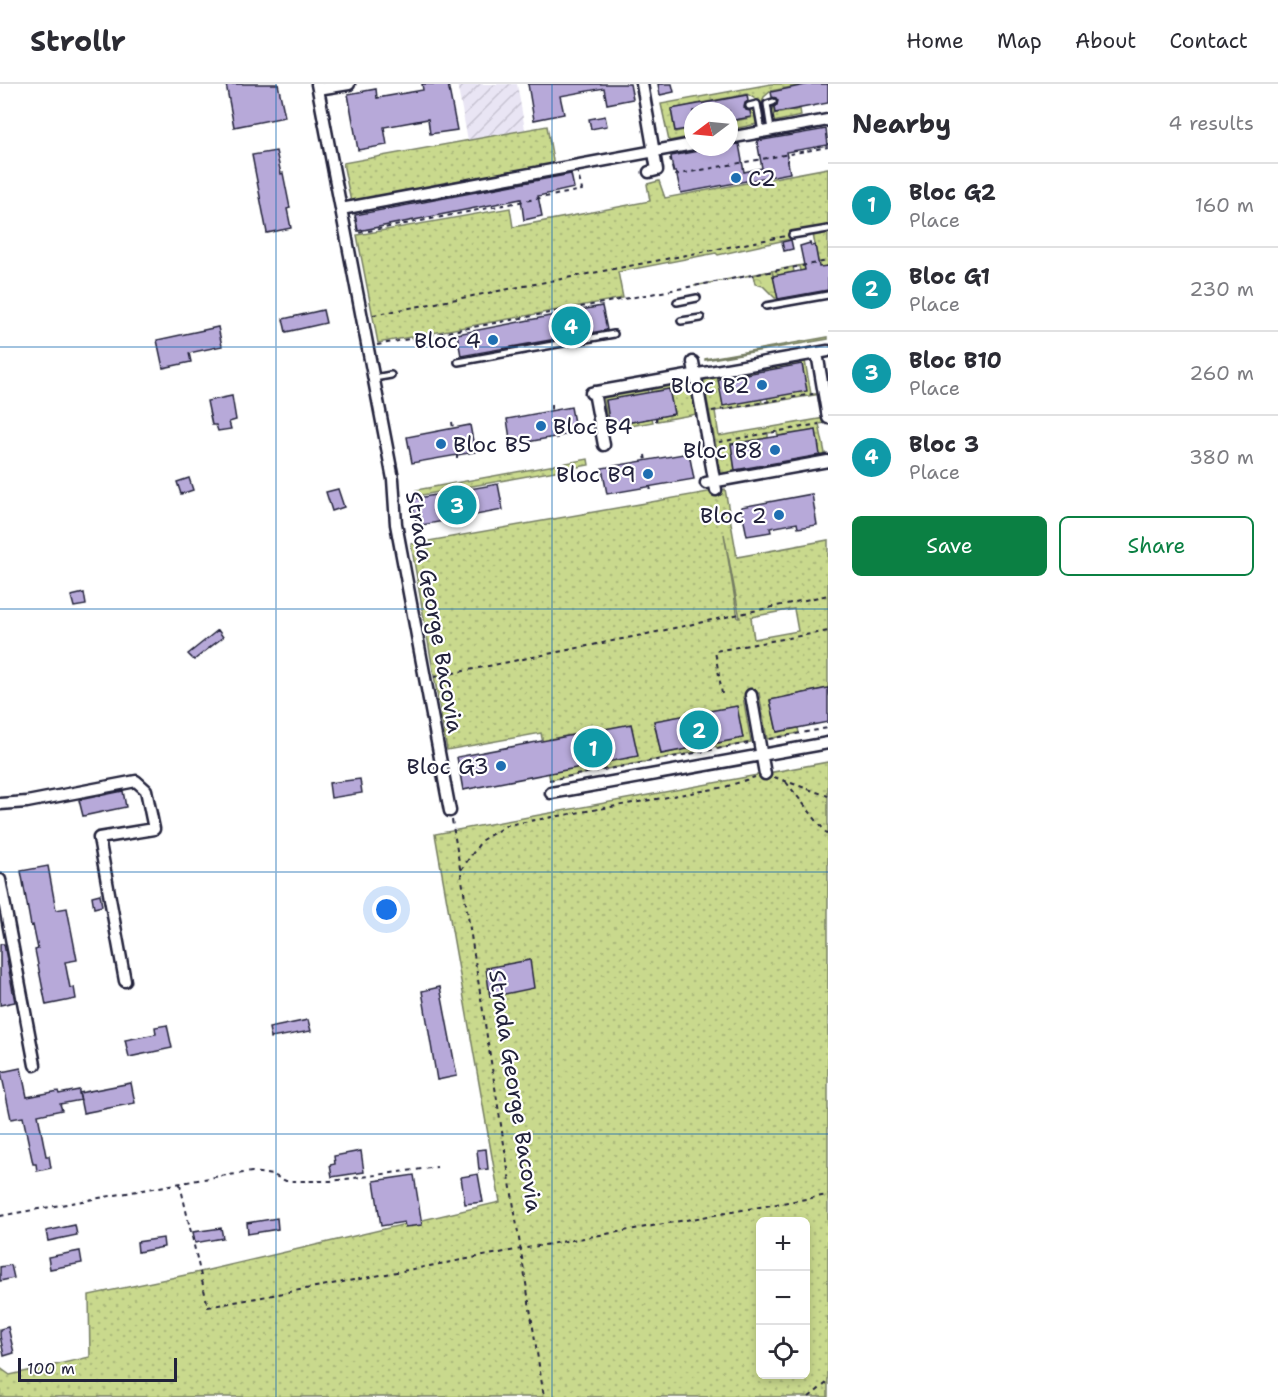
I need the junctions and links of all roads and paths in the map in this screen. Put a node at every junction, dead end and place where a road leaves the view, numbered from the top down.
1 (348, 84) edge
2 (642, 84) edge
3 (318, 87) edge
4 (773, 102) dead end
5 (749, 106) dead end
6 (828, 120) edge
7 (766, 131) junction
8 (738, 136) edge
9 (828, 147) edge
10 (684, 148) edge
11 (654, 152) junction
12 (670, 154) dead end
13 (649, 172) dead end
14 (580, 184) joint
15 (341, 209) junction
16 (828, 229) edge
17 (792, 235) joint
18 (828, 261) edge
19 (796, 267) junction
20 (797, 272) dead end
21 (828, 295) edge
22 (697, 298) dead end
23 (677, 302) dead end
24 (766, 306) dead end
25 (362, 317) junction
26 (701, 318) dead end
27 (681, 321) dead end
28 (614, 334) dead end
29 (368, 347) junction
30 (822, 352) edge
31 (458, 362) dead end
32 (693, 362) dead end
33 (695, 374) junction
34 (391, 375) dead end
35 (374, 378) junction
36 (824, 392) junction
37 (550, 405) dead end
38 (552, 411) dead end
39 (710, 411) dead end
40 (826, 421) edge
41 (452, 422) dead end
42 (453, 428) dead end
43 (716, 443) dead end
44 (604, 445) dead end
45 (645, 455) dead end
46 (646, 460) dead end
47 (828, 461) edge
48 (460, 518) dead end
49 (460, 523) dead end
50 (828, 595) edge
51 (828, 631) edge
52 (425, 679) junction
53 (722, 694) dead end
54 (751, 695) dead end
55 (802, 727) dead end
56 (828, 728) edge
57 (803, 732) junction
58 (759, 741) junction
59 (828, 743) edge
60 (702, 746) dead end
61 (703, 751) junction
62 (762, 756) junction
63 (597, 764) dead end
64 (598, 771) junction
65 (765, 774) junction
66 (549, 780) dead end
67 (784, 780) junction
68 (551, 793) dead end
69 (828, 796) edge
70 (0, 804) edge
71 (450, 811) joint
72 (828, 835) edge
73 (460, 871) junction
74 (0, 880) edge
75 (125, 981) dead end
76 (36, 1065) dead end
77 (436, 1167) dead end
78 (180, 1184) junction
79 (828, 1195) edge
80 (0, 1216) edge
81 (521, 1249) junction
82 (828, 1382) edge
83 (544, 1397) edge
84 (809, 1397) edge

1 - 3 street
2 - 11 street
3 - 15 street, Strada George Bacovia
4 - 7 lane
5 - 7 lane
6 - 7 street
7 - 8 street
9 - 12 path
10 - 11 street
11 - 13 street
11 - 15 street
14 - 14 path
15 - 25 street, Strada George Bacovia
16 - 17 lane
17 - 25 path
18 - 19 path
19 - 20 path
19 - 29 path
21 - 24 lane
22 - 23 lane
25 - 29 street, Strada George Bacovia
26 - 27 lane
28 - 31 lane
29 - 35 street, Strada George Bacovia
30 - 33 street
30 - 36 street
32 - 33 street
33 - 44 street
33 - 47 street
34 - 35 lane
35 - 52 street, Strada George Bacovia
36 - 39 path
36 - 40 street
37 - 38 path
40 - 43 path
41 - 42 path
45 - 46 path
48 - 49 path
50 - 52 path
51 - 53 path
52 - 71 street, Strada George Bacovia
54 - 58 street
55 - 57 path
56 - 57 path
57 - 58 path
58 - 61 path
58 - 62 street
59 - 62 street
60 - 61 path
61 - 64 path
62 - 65 street
62 - 68 street
63 - 64 path
64 - 66 path
65 - 67 path
65 - 73 path
67 - 69 path
67 - 72 path
70 - 75 street
71 - 73 path, Strada George Bacovia
73 - 81 path, Strada George Bacovia
74 - 76 street
77 - 78 path
78 - 80 path
78 - 81 path
79 - 81 path
81 - 83 path, Strada George Bacovia
82 - 84 path

